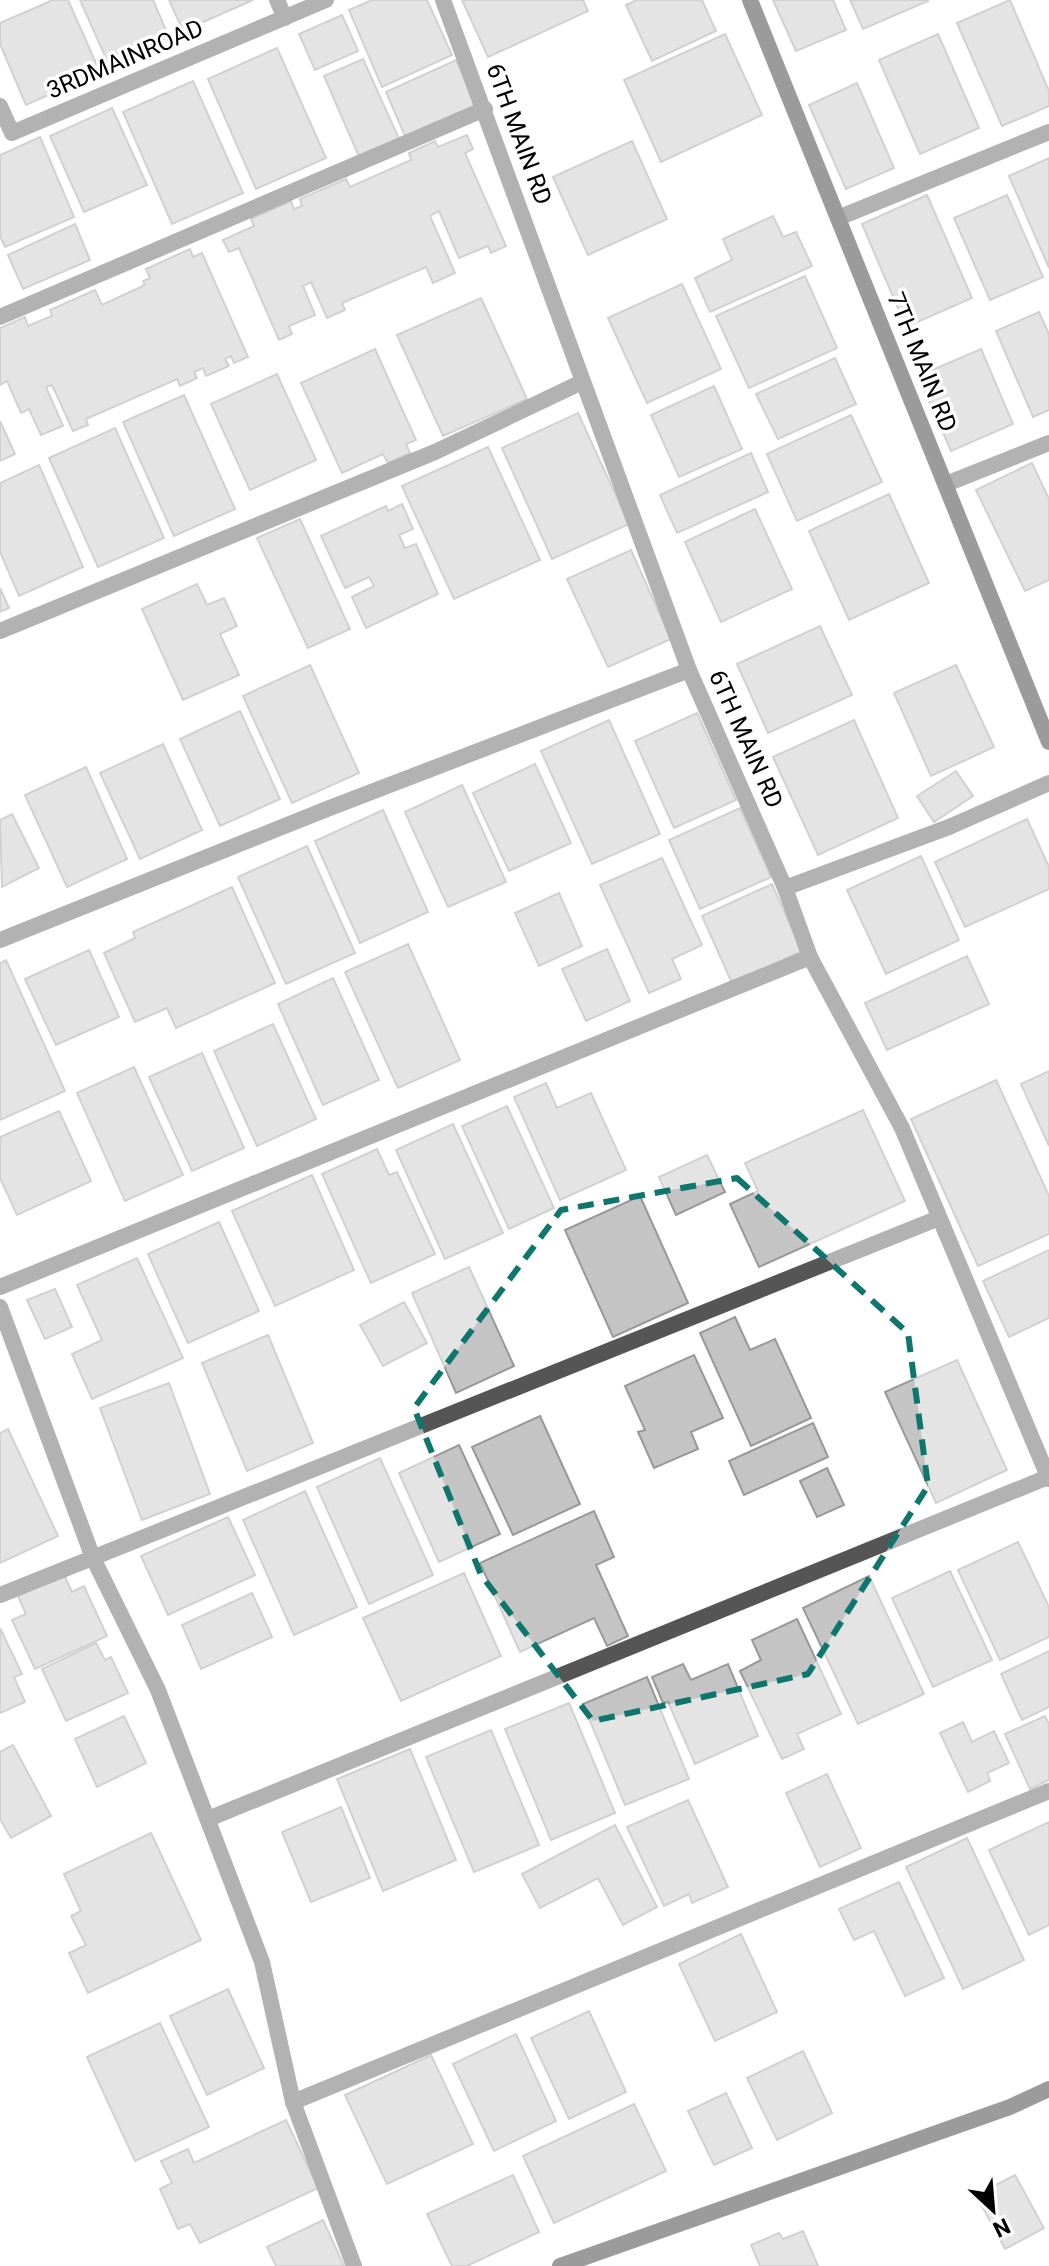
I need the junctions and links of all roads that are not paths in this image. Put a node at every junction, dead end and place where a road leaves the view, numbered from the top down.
1 (277, 0) edge
2 (326, 0) edge
3 (443, 0) edge
4 (750, 0) edge
5 (285, 18) junction
6 (0, 106) edge
7 (485, 109) junction
8 (1049, 132) edge
9 (6, 136) edge
10 (838, 218) junction
11 (0, 317) edge
12 (582, 382) junction
13 (1049, 443) edge
14 (946, 484) junction
15 (0, 631) edge
16 (689, 670) junction
17 (1049, 742) edge
18 (1049, 783) edge
19 (785, 888) junction
20 (0, 940) edge
21 (810, 957) junction
22 (939, 1218) junction
23 (0, 1287) edge
24 (0, 1307) edge
25 (1049, 1478) edge
26 (93, 1558) junction
27 (0, 1595) edge
28 (1049, 1791) edge
29 (208, 1819) junction
30 (1049, 2089) edge
31 (293, 2102) junction
32 (354, 2266) edge
33 (560, 2266) edge

1 - 5 street
2 - 5 street, 3RDMAINROAD
3 - 7 street, 6TH MAIN RD
4 - 10 street, 7TH MAIN RD
5 - 9 street, 3RDMAINROAD
6 - 9 street, 3RDMAINROAD
7 - 11 street
7 - 12 street, 6TH MAIN RD
8 - 10 street
10 - 14 street, 7TH MAIN RD
12 - 15 street
12 - 16 street, 6TH MAIN RD
13 - 14 street
14 - 17 street, 7TH MAIN RD
16 - 19 street, 6TH MAIN RD
16 - 20 street
18 - 19 street
19 - 21 street, 6TH MAIN RD
21 - 22 street, 6TH MAIN RD
21 - 23 street
22 - 25 street, 6TH MAIN RD
22 - 26 street
24 - 26 street
25 - 29 street
26 - 27 street
26 - 29 street
28 - 31 street
29 - 31 street
30 - 33 street
31 - 32 street

